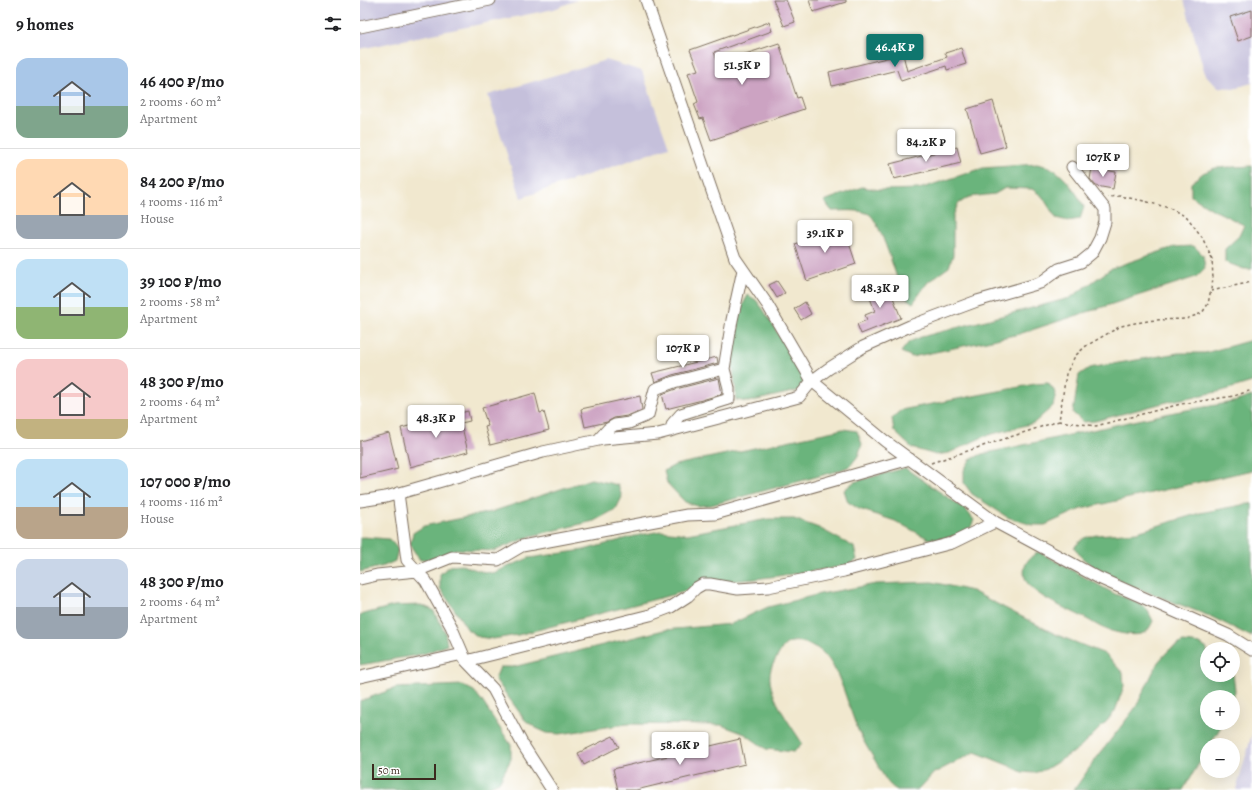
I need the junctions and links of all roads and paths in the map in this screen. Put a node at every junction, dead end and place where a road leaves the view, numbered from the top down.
1 (490, 0) edge
2 (646, 0) edge
3 (360, 27) edge
4 (1072, 167) dead end
5 (1096, 199) junction
6 (743, 270) junction
7 (1252, 282) edge
8 (1210, 291) junction
9 (724, 369) junction
10 (812, 381) junction
11 (1252, 390) edge
12 (1059, 421) junction
13 (670, 431) junction
14 (598, 440) junction
15 (910, 459) junction
16 (920, 466) junction
17 (398, 493) junction
18 (360, 501) edge
19 (995, 522) junction
20 (417, 571) junction
21 (360, 579) edge
22 (1252, 650) edge
23 (464, 657) junction
24 (360, 677) edge
25 (552, 790) edge

1 - 3 street
2 - 6 street
4 - 5 street
5 - 8 path
5 - 10 street
6 - 9 street
6 - 10 street
7 - 8 path
8 - 12 path
9 - 13 street
9 - 14 street
10 - 13 street
10 - 15 street
11 - 12 path
12 - 16 path
13 - 14 street
14 - 17 street
15 - 16 street
15 - 20 street
16 - 19 street
17 - 18 street
17 - 20 street
19 - 22 street
19 - 23 street
20 - 21 street
20 - 23 street
23 - 24 street
23 - 25 street

